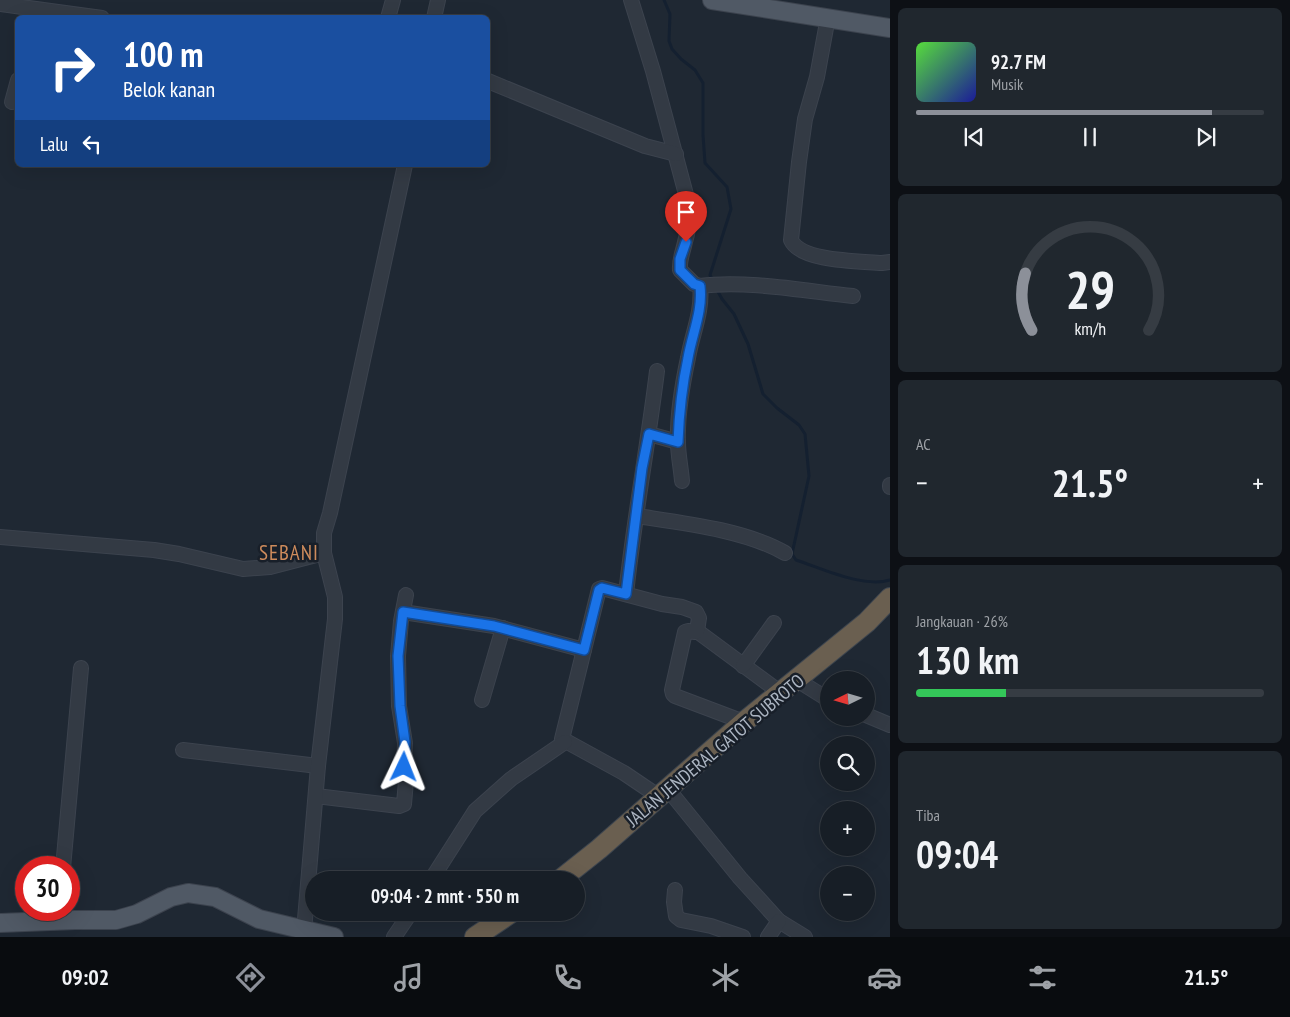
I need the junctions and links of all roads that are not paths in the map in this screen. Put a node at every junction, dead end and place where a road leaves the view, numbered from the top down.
1 (393, 0) edge
2 (438, 0) edge
3 (631, 0) edge
4 (712, 0) edge
5 (0, 4) edge
6 (791, 6) edge
7 (36, 13) edge
8 (62, 15) edge
9 (389, 15) edge
10 (435, 15) edge
11 (828, 17) junction
12 (890, 28) edge
13 (490, 82) edge
14 (15, 91) edge
15 (12, 102) dead end
16 (676, 154) junction
17 (405, 167) edge
18 (890, 262) edge
19 (708, 285) junction
20 (853, 296) dead end
21 (657, 371) dead end
22 (649, 434) junction
23 (678, 442) junction
24 (682, 481) dead end
25 (637, 516) junction
26 (0, 537) edge
27 (324, 552) junction
28 (786, 553) dead end
29 (626, 594) junction
30 (406, 595) dead end
31 (890, 598) edge
32 (403, 612) junction
33 (774, 623) dead end
34 (503, 628) junction
35 (697, 631) junction
36 (584, 650) junction
37 (743, 666) junction
38 (81, 668) dead end
39 (797, 680) junction
40 (781, 693) junction
41 (820, 694) edge
42 (482, 700) dead end
43 (875, 719) edge
44 (744, 722) junction
45 (890, 725) edge
46 (565, 742) junction
47 (183, 750) dead end
48 (318, 766) junction
49 (662, 792) junction
50 (316, 796) junction
51 (64, 856) edge
52 (437, 871) edge
53 (571, 871) edge
54 (675, 890) dead end
55 (80, 917) edge
56 (19, 921) edge
57 (405, 921) edge
58 (499, 921) edge
59 (779, 921) junction
60 (0, 924) edge
61 (304, 931) junction
62 (334, 937) edge
63 (394, 937) edge
64 (475, 937) edge
65 (744, 937) edge
66 (768, 937) edge
67 (805, 937) edge

1 - 9 street
2 - 10 street
3 - 16 street
4 - 6 main road
5 - 7 street
6 - 11 main road
7 - 8 street
11 - 12 main road
11 - 18 street
13 - 16 street
14 - 15 street
16 - 19 street
17 - 27 street
19 - 20 street
19 - 23 street
21 - 22 street
22 - 23 street
22 - 25 street
23 - 24 street
25 - 28 street
25 - 29 street
26 - 27 street
27 - 48 street
29 - 35 street
29 - 36 street
30 - 32 street
31 - 39 highway, JALAN JENDERAL GATOT SUBROTO
32 - 34 street
32 - 50 street
33 - 37 street
34 - 36 street
34 - 42 street
35 - 37 street
35 - 44 street
36 - 46 street
37 - 40 street
38 - 51 street
39 - 40 highway, JALAN JENDERAL GATOT SUBROTO
39 - 41 street
40 - 44 highway, JALAN JENDERAL GATOT SUBROTO
43 - 45 street
44 - 49 highway, JALAN JENDERAL GATOT SUBROTO
46 - 49 street
46 - 52 street
47 - 48 street
48 - 50 street
49 - 53 highway, JALAN JENDERAL GATOT SUBROTO
49 - 59 street
50 - 61 street
54 - 65 street
55 - 61 main road
56 - 60 main road
57 - 63 street
58 - 64 highway
59 - 66 street
59 - 67 street
61 - 62 main road

